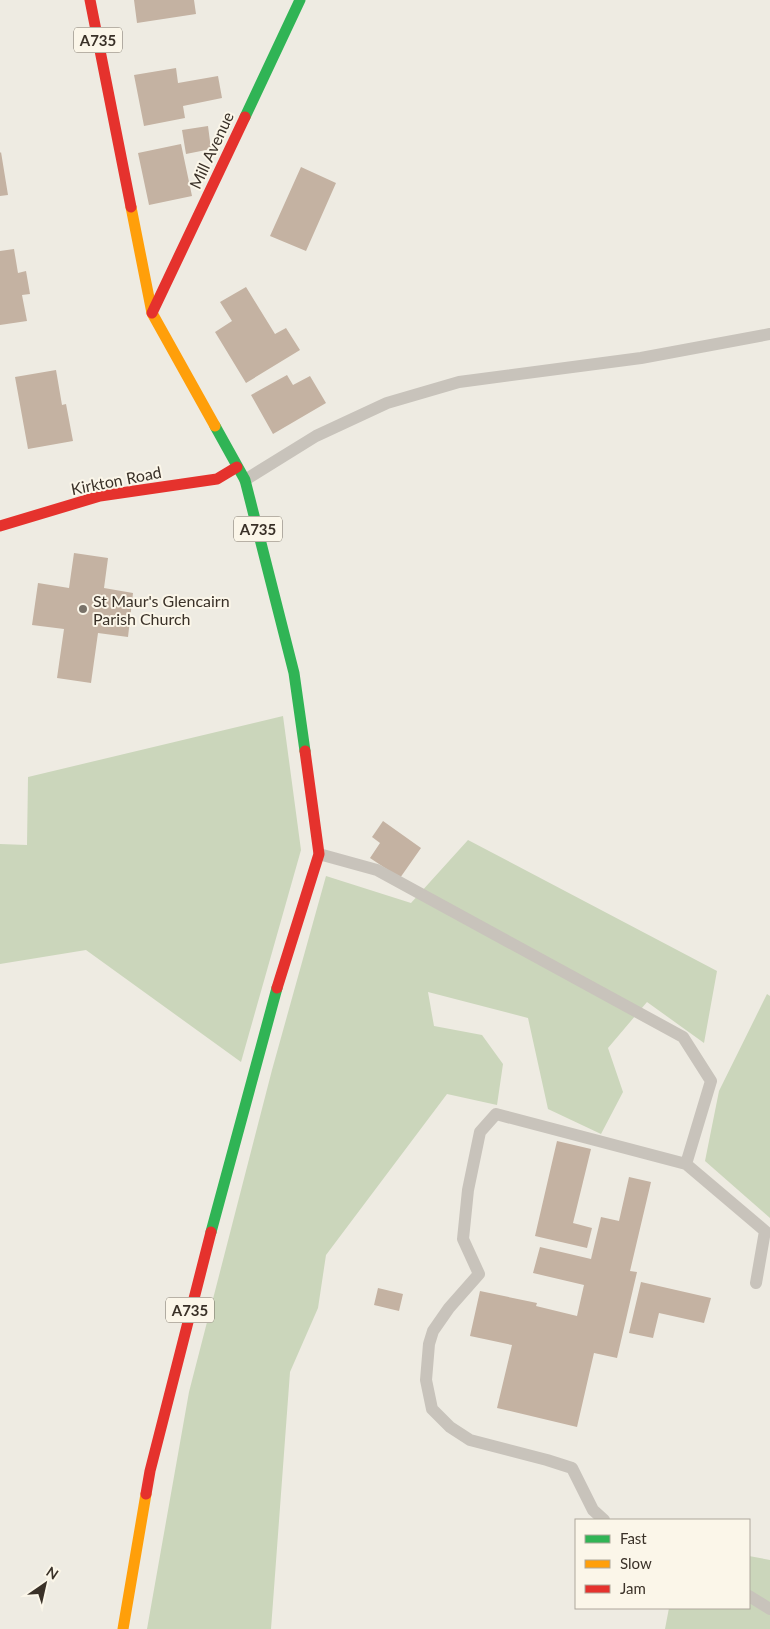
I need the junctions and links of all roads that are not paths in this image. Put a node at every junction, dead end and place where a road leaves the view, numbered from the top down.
1 (90, 0) edge
2 (300, 0) edge
3 (152, 313) junction
4 (770, 334) edge
5 (237, 467) junction
6 (246, 480) junction
7 (0, 526) edge
8 (319, 854) junction
9 (686, 1164) junction
10 (756, 1283) dead end
11 (603, 1519) edge
12 (750, 1597) edge
13 (770, 1609) edge
14 (123, 1629) edge

1 - 3 main road, A735
2 - 3 main road, Mill Avenue
3 - 5 main road, A735
4 - 6 lane
5 - 6 main road, A735
5 - 7 main road, Kirkton Road
6 - 8 main road, A735
8 - 9 lane
8 - 14 main road, A735
9 - 10 lane
9 - 11 lane
12 - 13 lane

